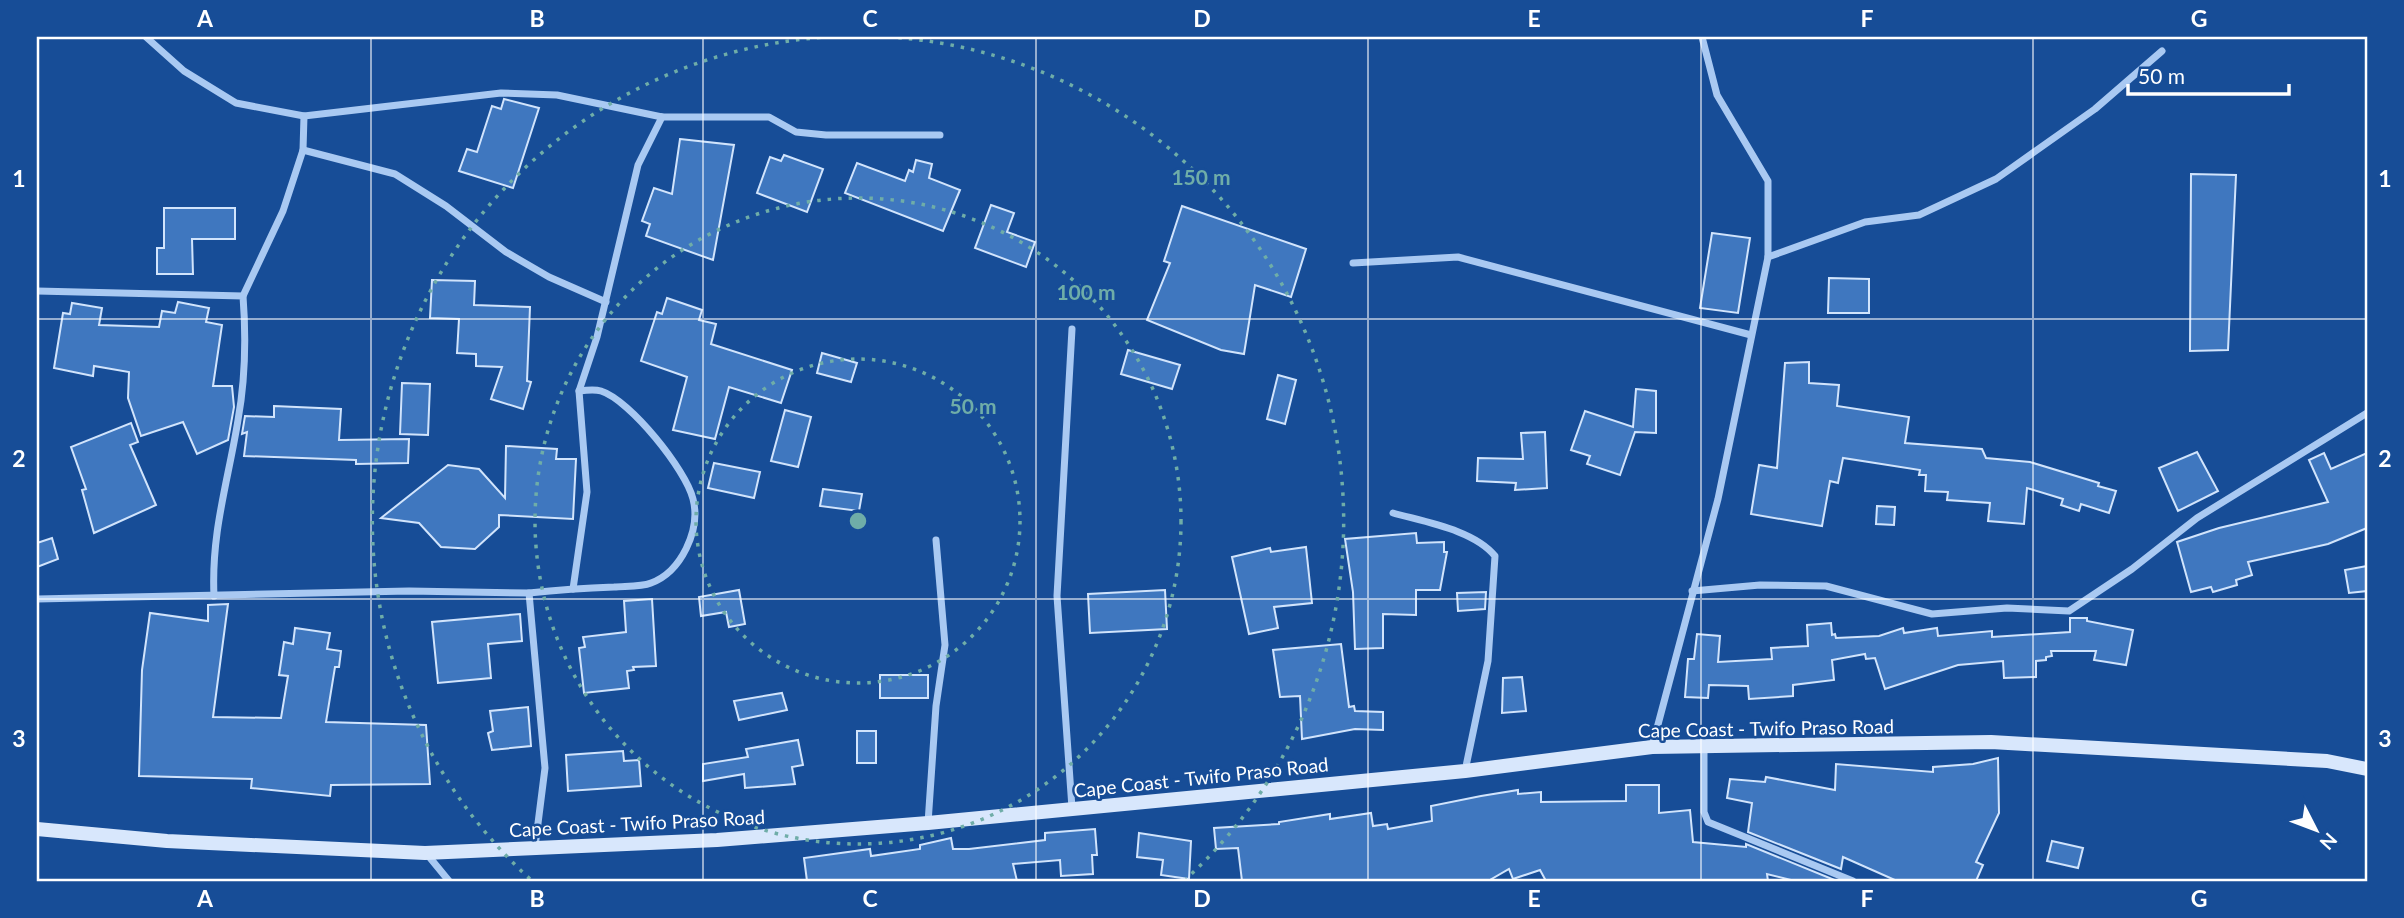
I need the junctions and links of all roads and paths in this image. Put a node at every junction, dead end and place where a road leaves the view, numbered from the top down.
1 (146, 37) edge
2 (1702, 37) edge
3 (2162, 51) dead end
4 (304, 116) junction
5 (663, 117) junction
6 (940, 135) dead end
7 (303, 150) junction
8 (1768, 257) junction
9 (1353, 263) dead end
10 (37, 291) edge
11 (243, 296) junction
12 (606, 302) junction
13 (1072, 329) dead end
14 (1751, 335) junction
15 (579, 391) junction
16 (2367, 412) edge
17 (1393, 513) dead end
18 (936, 540) dead end
19 (573, 589) junction
20 (1692, 591) junction
21 (529, 593) junction
22 (214, 596) junction
23 (37, 599) edge
24 (1652, 747) junction
25 (1704, 748) junction
26 (2367, 769) edge
27 (1465, 771) junction
28 (1072, 808) junction
29 (928, 823) junction
30 (37, 829) edge
31 (535, 847) junction
32 (425, 853) junction
33 (449, 881) edge
34 (1853, 881) edge

1 - 4 street
2 - 8 street
3 - 8 street
4 - 5 street
4 - 7 street
5 - 6 street
5 - 12 street
7 - 11 street
7 - 12 street
8 - 14 street
9 - 14 street
10 - 11 street
11 - 22 street
12 - 15 street
13 - 28 street
14 - 20 street
15 - 19 street
15 - 19 street
16 - 20 street
17 - 27 street
18 - 29 street
19 - 21 street
20 - 24 street
21 - 22 street
21 - 31 street
22 - 23 street
24 - 25 main road, Cape Coast - Twifo Praso Road
24 - 27 main road, Cape Coast - Twifo Praso Road
25 - 26 main road, Cape Coast - Twifo Praso Road
25 - 34 street
27 - 28 main road, Cape Coast - Twifo Praso Road
28 - 29 main road, Cape Coast - Twifo Praso Road
29 - 31 main road, Cape Coast - Twifo Praso Road
30 - 32 main road, Cape Coast - Twifo Praso Road
31 - 32 main road, Cape Coast - Twifo Praso Road
32 - 33 street

